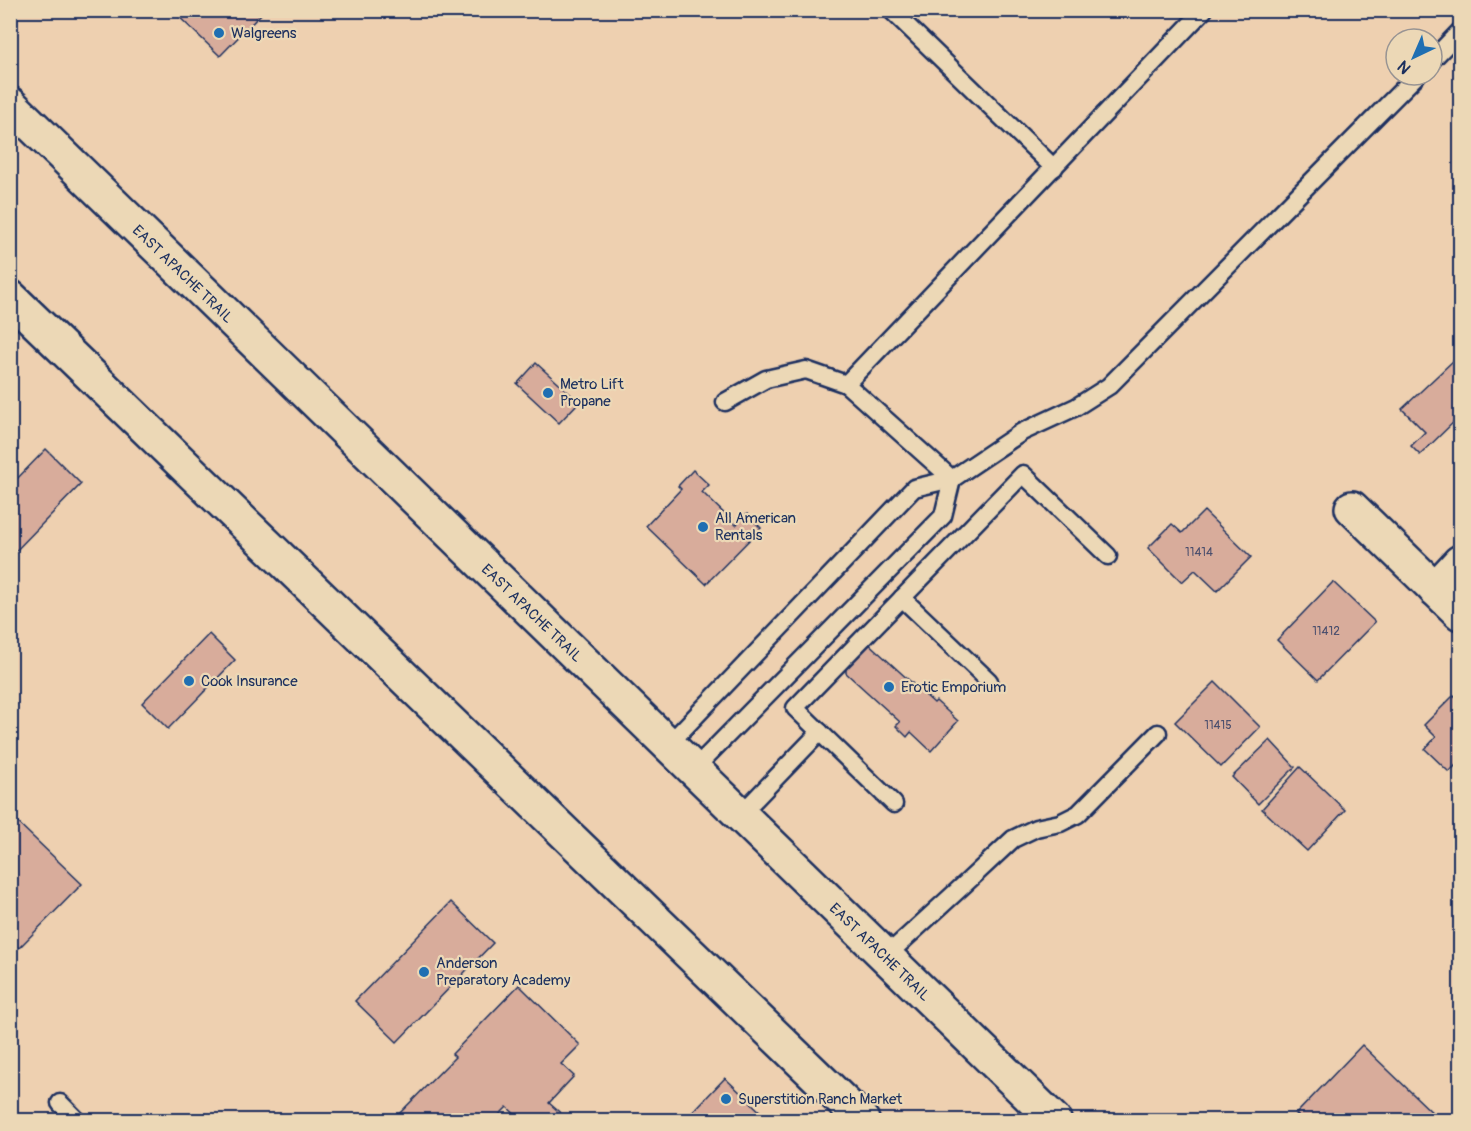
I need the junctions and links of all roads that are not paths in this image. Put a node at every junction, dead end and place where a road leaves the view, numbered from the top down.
1 (891, 10) edge
2 (1204, 10) edge
3 (1461, 31) edge
4 (1444, 48) edge
5 (1405, 87) edge
6 (10, 104) edge
7 (1054, 168) junction
8 (10, 297) edge
9 (846, 384) junction
10 (725, 402) dead end
11 (952, 479) junction
12 (1352, 508) dead end
13 (1108, 556) dead end
14 (1461, 562) edge
15 (1435, 589) junction
16 (902, 598) junction
17 (1461, 613) edge
18 (989, 681) dead end
19 (820, 732) junction
20 (1158, 733) dead end
21 (669, 745) junction
22 (693, 770) junction
23 (894, 804) dead end
24 (740, 815) junction
25 (885, 957) junction
26 (60, 1103) dead end
27 (77, 1120) edge
28 (862, 1120) edge
29 (1054, 1120) edge

1 - 7 lane
2 - 7 lane
3 - 4 lane
5 - 11 lane
6 - 21 main road, EAST APACHE TRAIL
7 - 9 lane
8 - 28 main road
9 - 10 lane
9 - 11 lane
11 - 21 lane
11 - 22 lane
12 - 15 main road
13 - 16 lane
14 - 15 main road
15 - 17 main road
16 - 18 lane
16 - 19 lane
19 - 23 lane
19 - 24 lane
20 - 25 lane
21 - 22 main road, EAST APACHE TRAIL
22 - 24 main road, EAST APACHE TRAIL
24 - 25 main road, EAST APACHE TRAIL
25 - 29 main road, EAST APACHE TRAIL
26 - 27 lane

